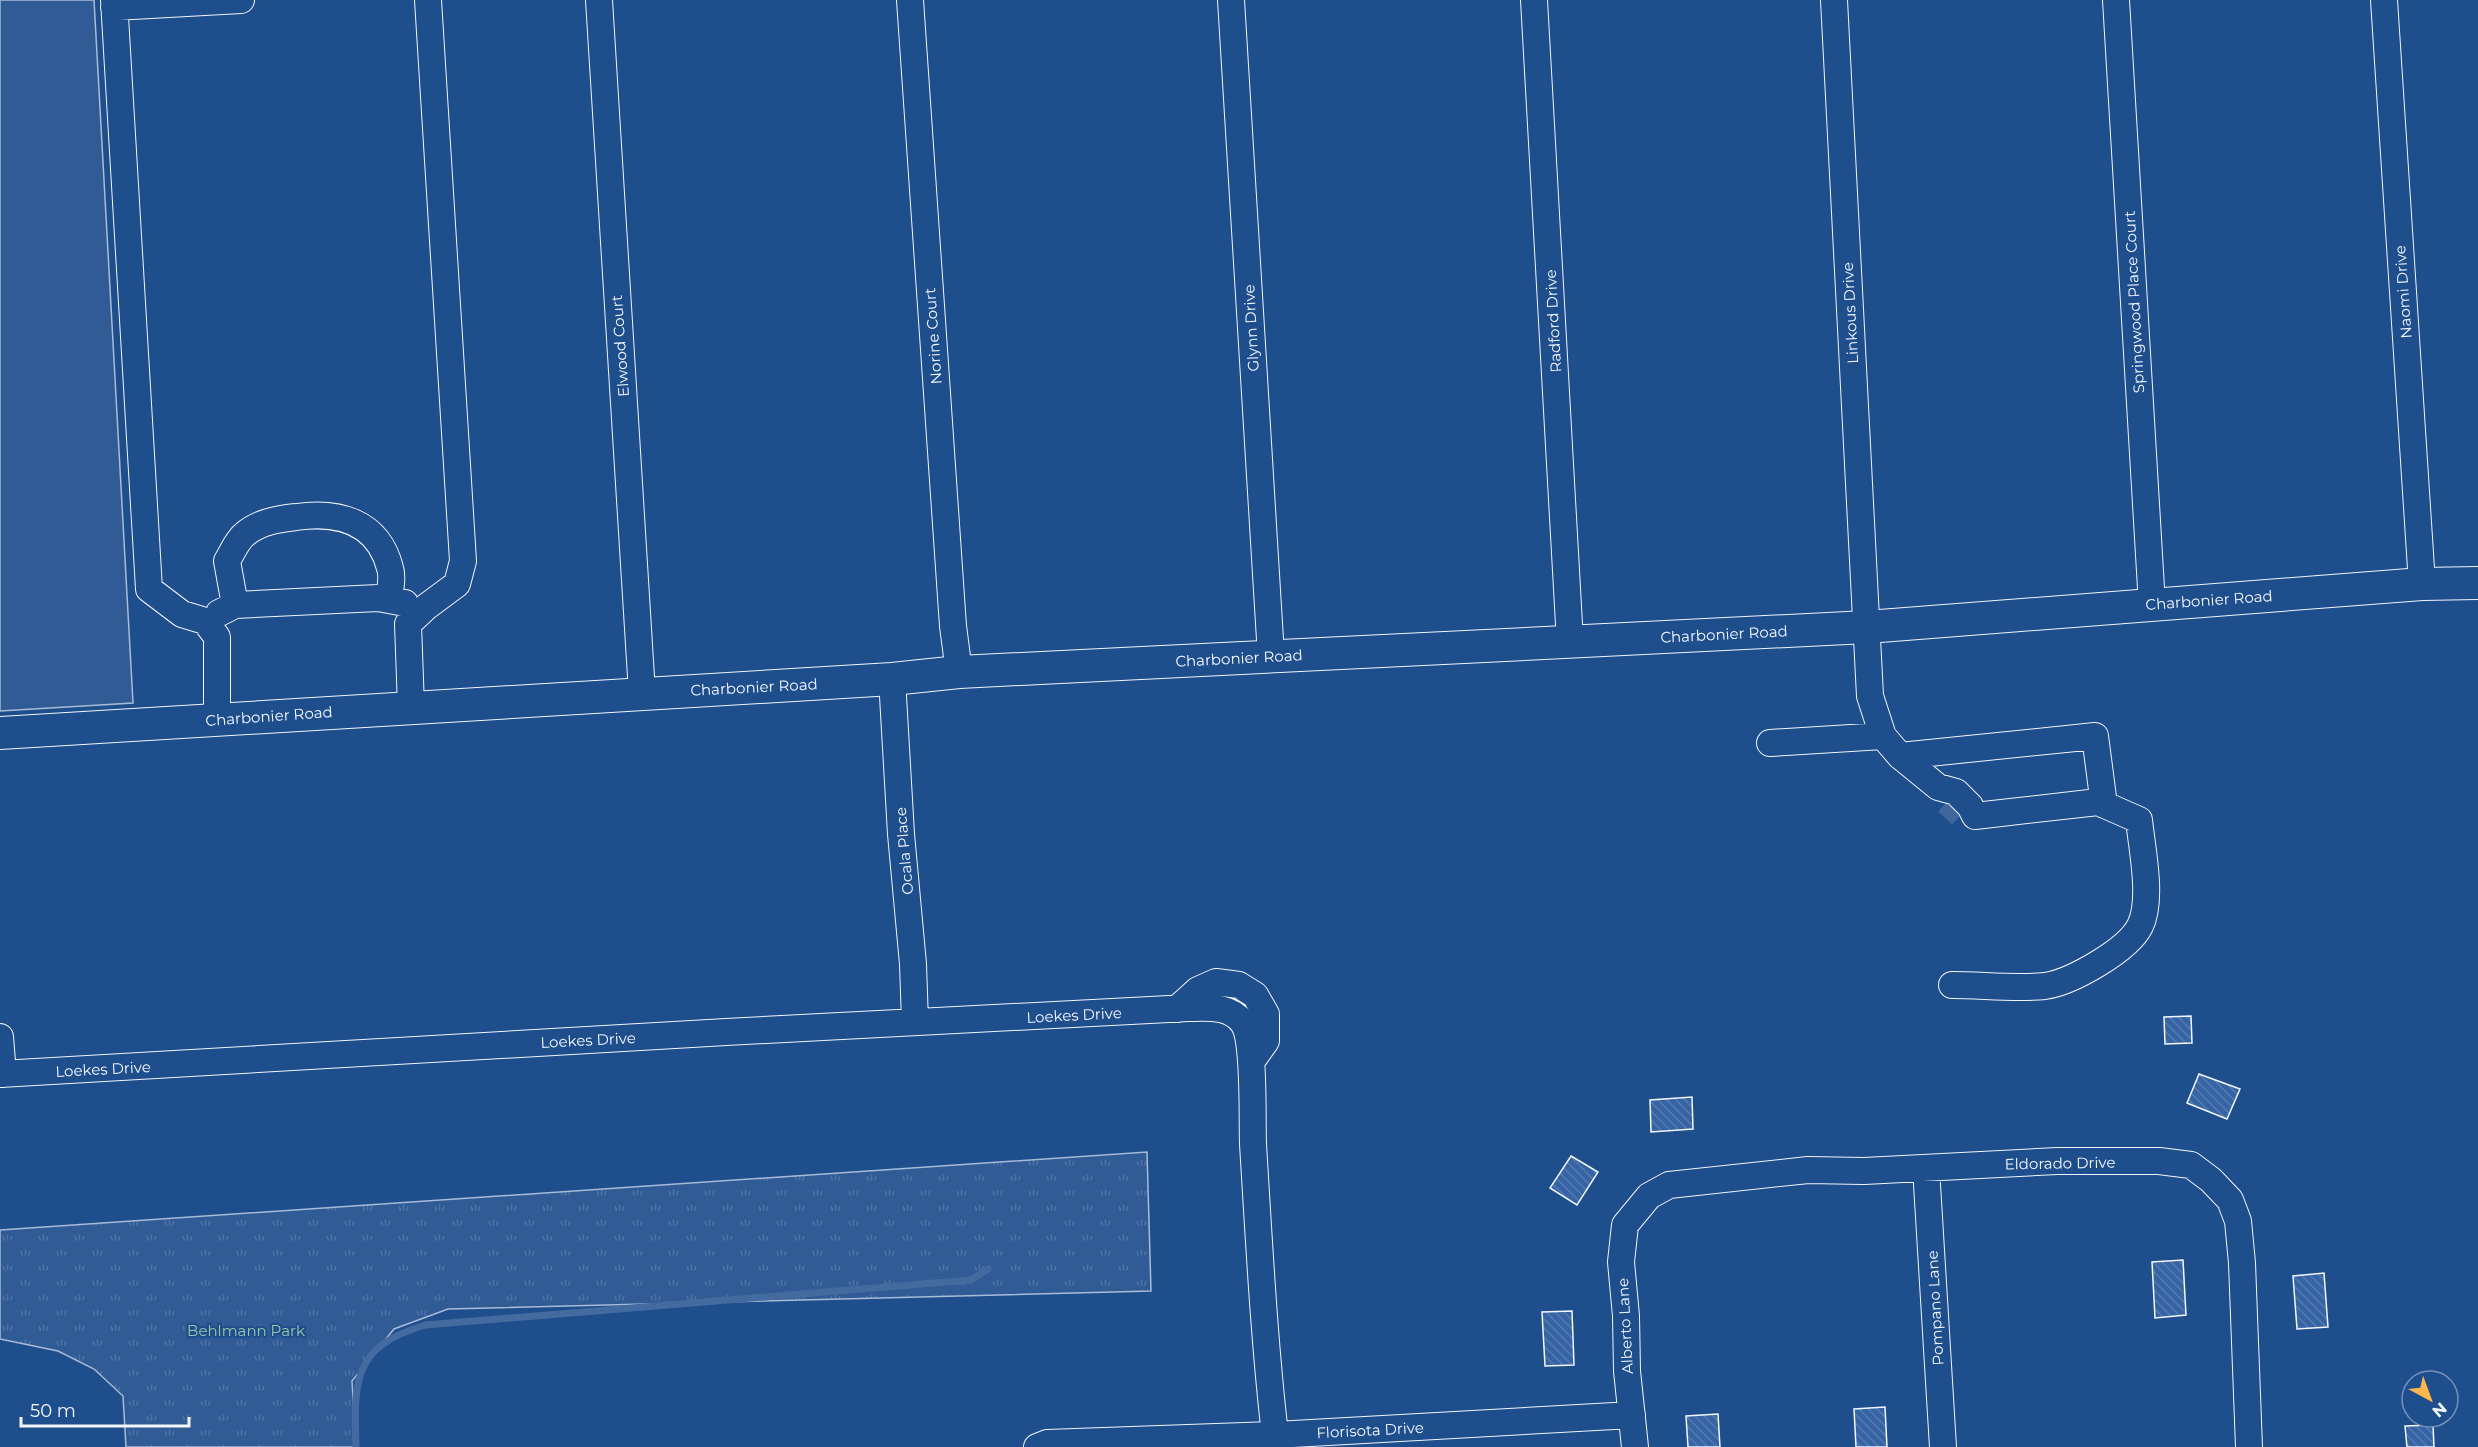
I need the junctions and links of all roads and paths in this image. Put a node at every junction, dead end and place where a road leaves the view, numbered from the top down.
1 (241, 0) edge
2 (428, 0) edge
3 (599, 0) edge
4 (910, 0) edge
5 (1231, 0) edge
6 (1534, 0) edge
7 (1834, 0) edge
8 (2116, 0) edge
9 (2384, 0) edge
10 (114, 3) edge
11 (2478, 583) edge
12 (2422, 584) junction
13 (389, 600) junction
14 (235, 605) junction
15 (2152, 605) junction
16 (426, 607) junction
17 (205, 621) junction
18 (1867, 627) junction
19 (1570, 642) junction
20 (1271, 656) junction
21 (959, 672) junction
22 (892, 680) junction
23 (642, 693) junction
24 (411, 707) junction
25 (217, 719) junction
26 (0, 732) edge
27 (1883, 736) junction
28 (1770, 743) dead end
29 (1900, 756) junction
30 (2104, 805) junction
31 (1952, 985) dead end
32 (915, 1022) junction
33 (0, 1037) edge
34 (1, 1074) edge
35 (1926, 1168) junction
36 (1636, 1209) joint
37 (1632, 1415) junction
38 (1275, 1435) junction
39 (1037, 1447) edge
40 (1635, 1447) edge
41 (1943, 1447) edge
42 (2248, 1447) edge

1 - 10 street
2 - 16 street
3 - 23 street, Elwood Court
4 - 21 street, Norine Court
5 - 20 street, Glynn Drive
6 - 19 street, Radford Drive
7 - 18 street, Linkous Drive
8 - 15 street, Springwood Place Court
9 - 12 street, Naomi Drive
10 - 17 street
11 - 12 main road, Charbonier Road
12 - 15 main road, Charbonier Road
13 - 14 street
13 - 14 street
13 - 16 street
14 - 17 street
15 - 18 main road, Charbonier Road
16 - 24 street
17 - 25 street
18 - 19 main road, Charbonier Road
18 - 27 street, Linkous Drive
19 - 20 main road, Charbonier Road
20 - 21 main road, Charbonier Road
21 - 22 main road, Charbonier Road
22 - 23 main road, Charbonier Road
22 - 32 street, Ocala Place
23 - 24 main road, Charbonier Road
24 - 25 main road, Charbonier Road
25 - 26 main road, Charbonier Road
27 - 28 street
27 - 29 street
29 - 30 street
29 - 30 street
30 - 31 street
32 - 34 street, Loekes Drive
32 - 38 street, Loekes Drive
33 - 34 street
35 - 36 street, Eldorado Drive
35 - 41 street, Pompano Lane
35 - 42 street, Eldorado Drive
36 - 37 street, Alberto Lane
37 - 38 street, Florisota Drive
37 - 40 street, Alberto Lane
38 - 39 street, Florisota Drive

